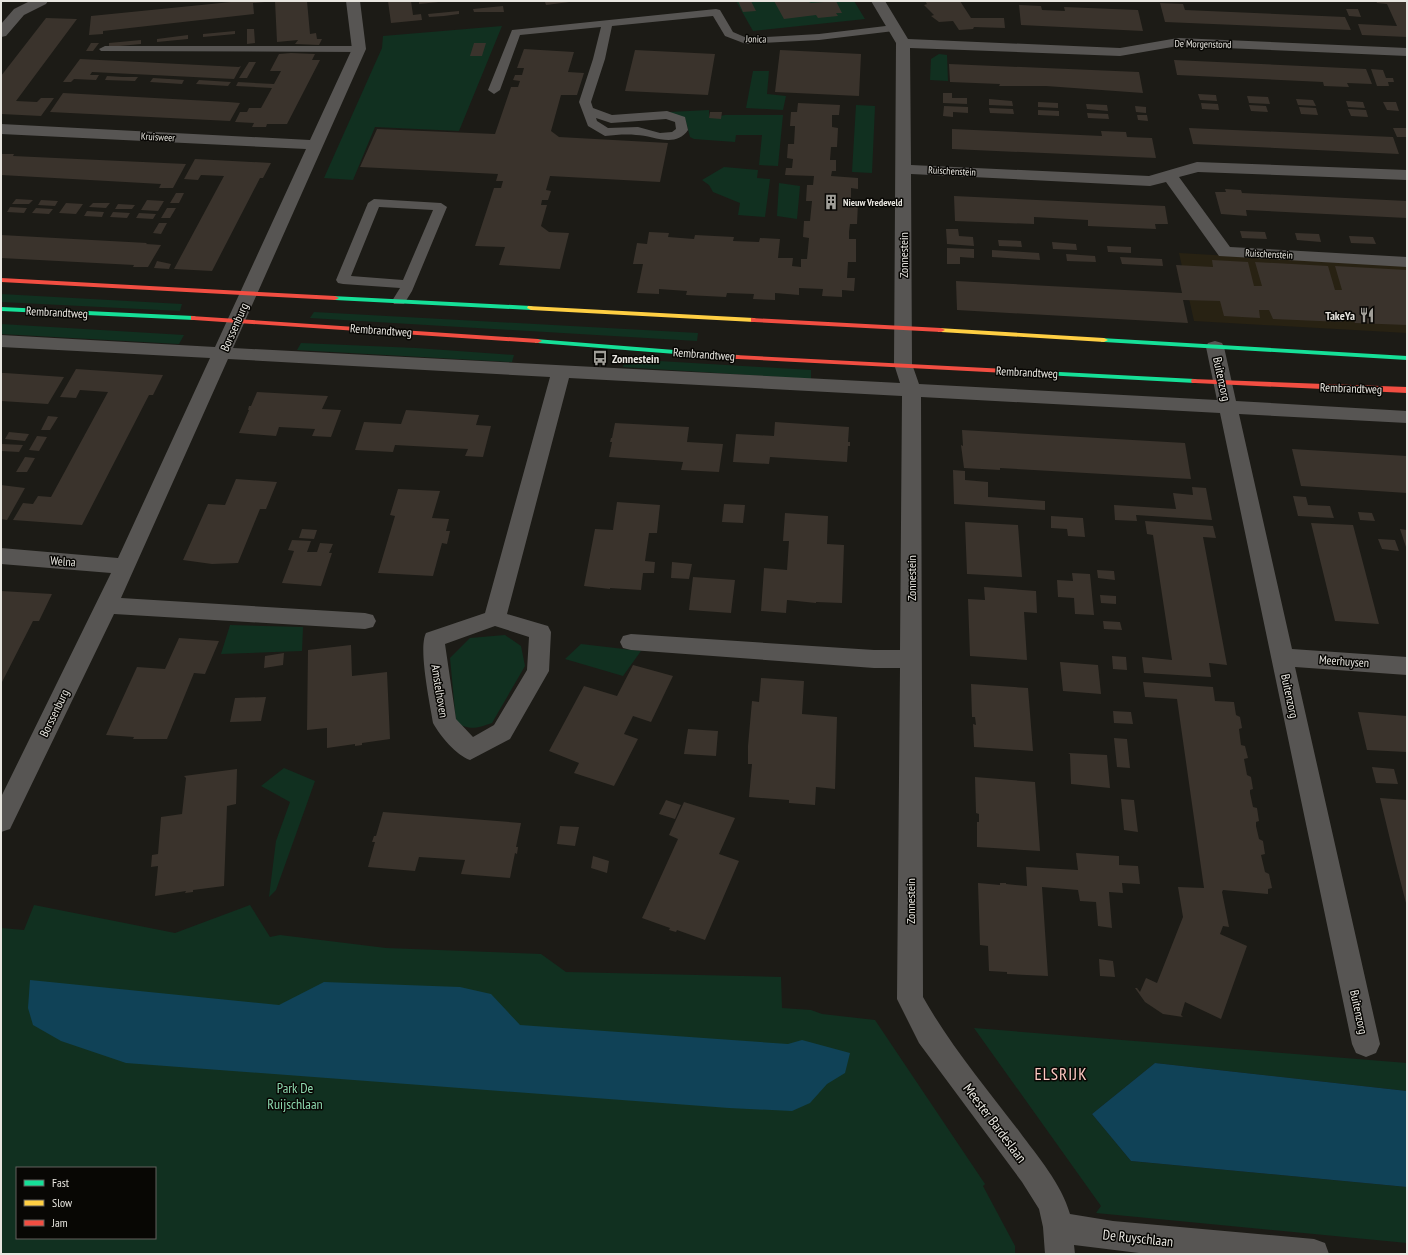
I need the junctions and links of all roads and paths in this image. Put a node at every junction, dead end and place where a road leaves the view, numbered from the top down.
1 (42, 1) edge
2 (353, 1) edge
3 (878, 1) edge
4 (607, 23) junction
5 (894, 28) junction
6 (1, 33) edge
7 (903, 43) junction
8 (105, 49) dead end
9 (359, 49) junction
10 (1407, 52) edge
11 (494, 90) dead end
12 (588, 110) junction
13 (1, 129) edge
14 (314, 145) junction
15 (903, 169) junction
16 (1169, 175) junction
17 (1407, 175) edge
18 (1407, 262) edge
19 (1, 280) edge
20 (407, 284) junction
21 (249, 294) junction
22 (399, 301) junction
23 (1, 309) edge
24 (237, 320) junction
25 (903, 328) junction
26 (1, 341) edge
27 (1215, 347) junction
28 (222, 353) junction
29 (1407, 358) edge
30 (903, 364) junction
31 (561, 371) junction
32 (1222, 383) junction
33 (911, 390) junction
34 (1407, 390) edge
35 (1228, 407) junction
36 (1407, 417) edge
37 (1, 556) edge
38 (124, 566) junction
39 (107, 605) junction
40 (495, 618) junction
41 (365, 621) dead end
42 (631, 642) dead end
43 (1282, 656) junction
44 (910, 659) junction
45 (1407, 666) edge
46 (1, 822) edge
47 (910, 999) joint
48 (1366, 1044) dead end
49 (1059, 1241) edge
50 (1314, 1254) edge

1 - 6 street
2 - 9 street
3 - 5 street
4 - 5 lane, Jonica
4 - 11 lane, Jonica
4 - 12 lane
5 - 7 street
7 - 10 street, De Morgenstond
7 - 15 street, Zonnestein
8 - 9 lane
9 - 14 street, Borssenburg
12 - 12 lane
13 - 14 street, Kruisweer
14 - 21 street, Borssenburg
15 - 16 street, Ruischenstein
15 - 25 street, Zonnestein
16 - 17 street, Ruischenstein
16 - 18 street, Ruischenstein
19 - 21 street
20 - 20 lane
20 - 22 lane
21 - 22 street
21 - 24 street, Borssenburg
22 - 25 street
23 - 24 street, Rembrandtweg
24 - 28 street, Borssenburg
24 - 30 street, Rembrandtweg
25 - 27 street
25 - 30 street, Zonnestein
26 - 28 street, Rembrandtweg
27 - 29 street
27 - 32 street, Buitenzorg
28 - 31 street, Rembrandtweg
28 - 38 street, Borssenburg
30 - 32 street, Rembrandtweg
30 - 33 street, Zonnestein
31 - 33 street, Rembrandtweg
31 - 40 street
32 - 34 street, Rembrandtweg
32 - 35 street, Buitenzorg
33 - 35 street, Rembrandtweg
33 - 44 street, Zonnestein
35 - 36 street, Rembrandtweg
35 - 43 street, Buitenzorg
37 - 38 street, Welna
38 - 39 street, Borssenburg
39 - 41 street
39 - 46 street, Borssenburg
40 - 40 street, Amstelhoven
42 - 44 street
43 - 45 street, Meerhuysen
43 - 48 street, Buitenzorg
44 - 47 street, Zonnestein
47 - 49 street, Meester Bardeslaan
49 - 50 street, De Ruyschlaan

